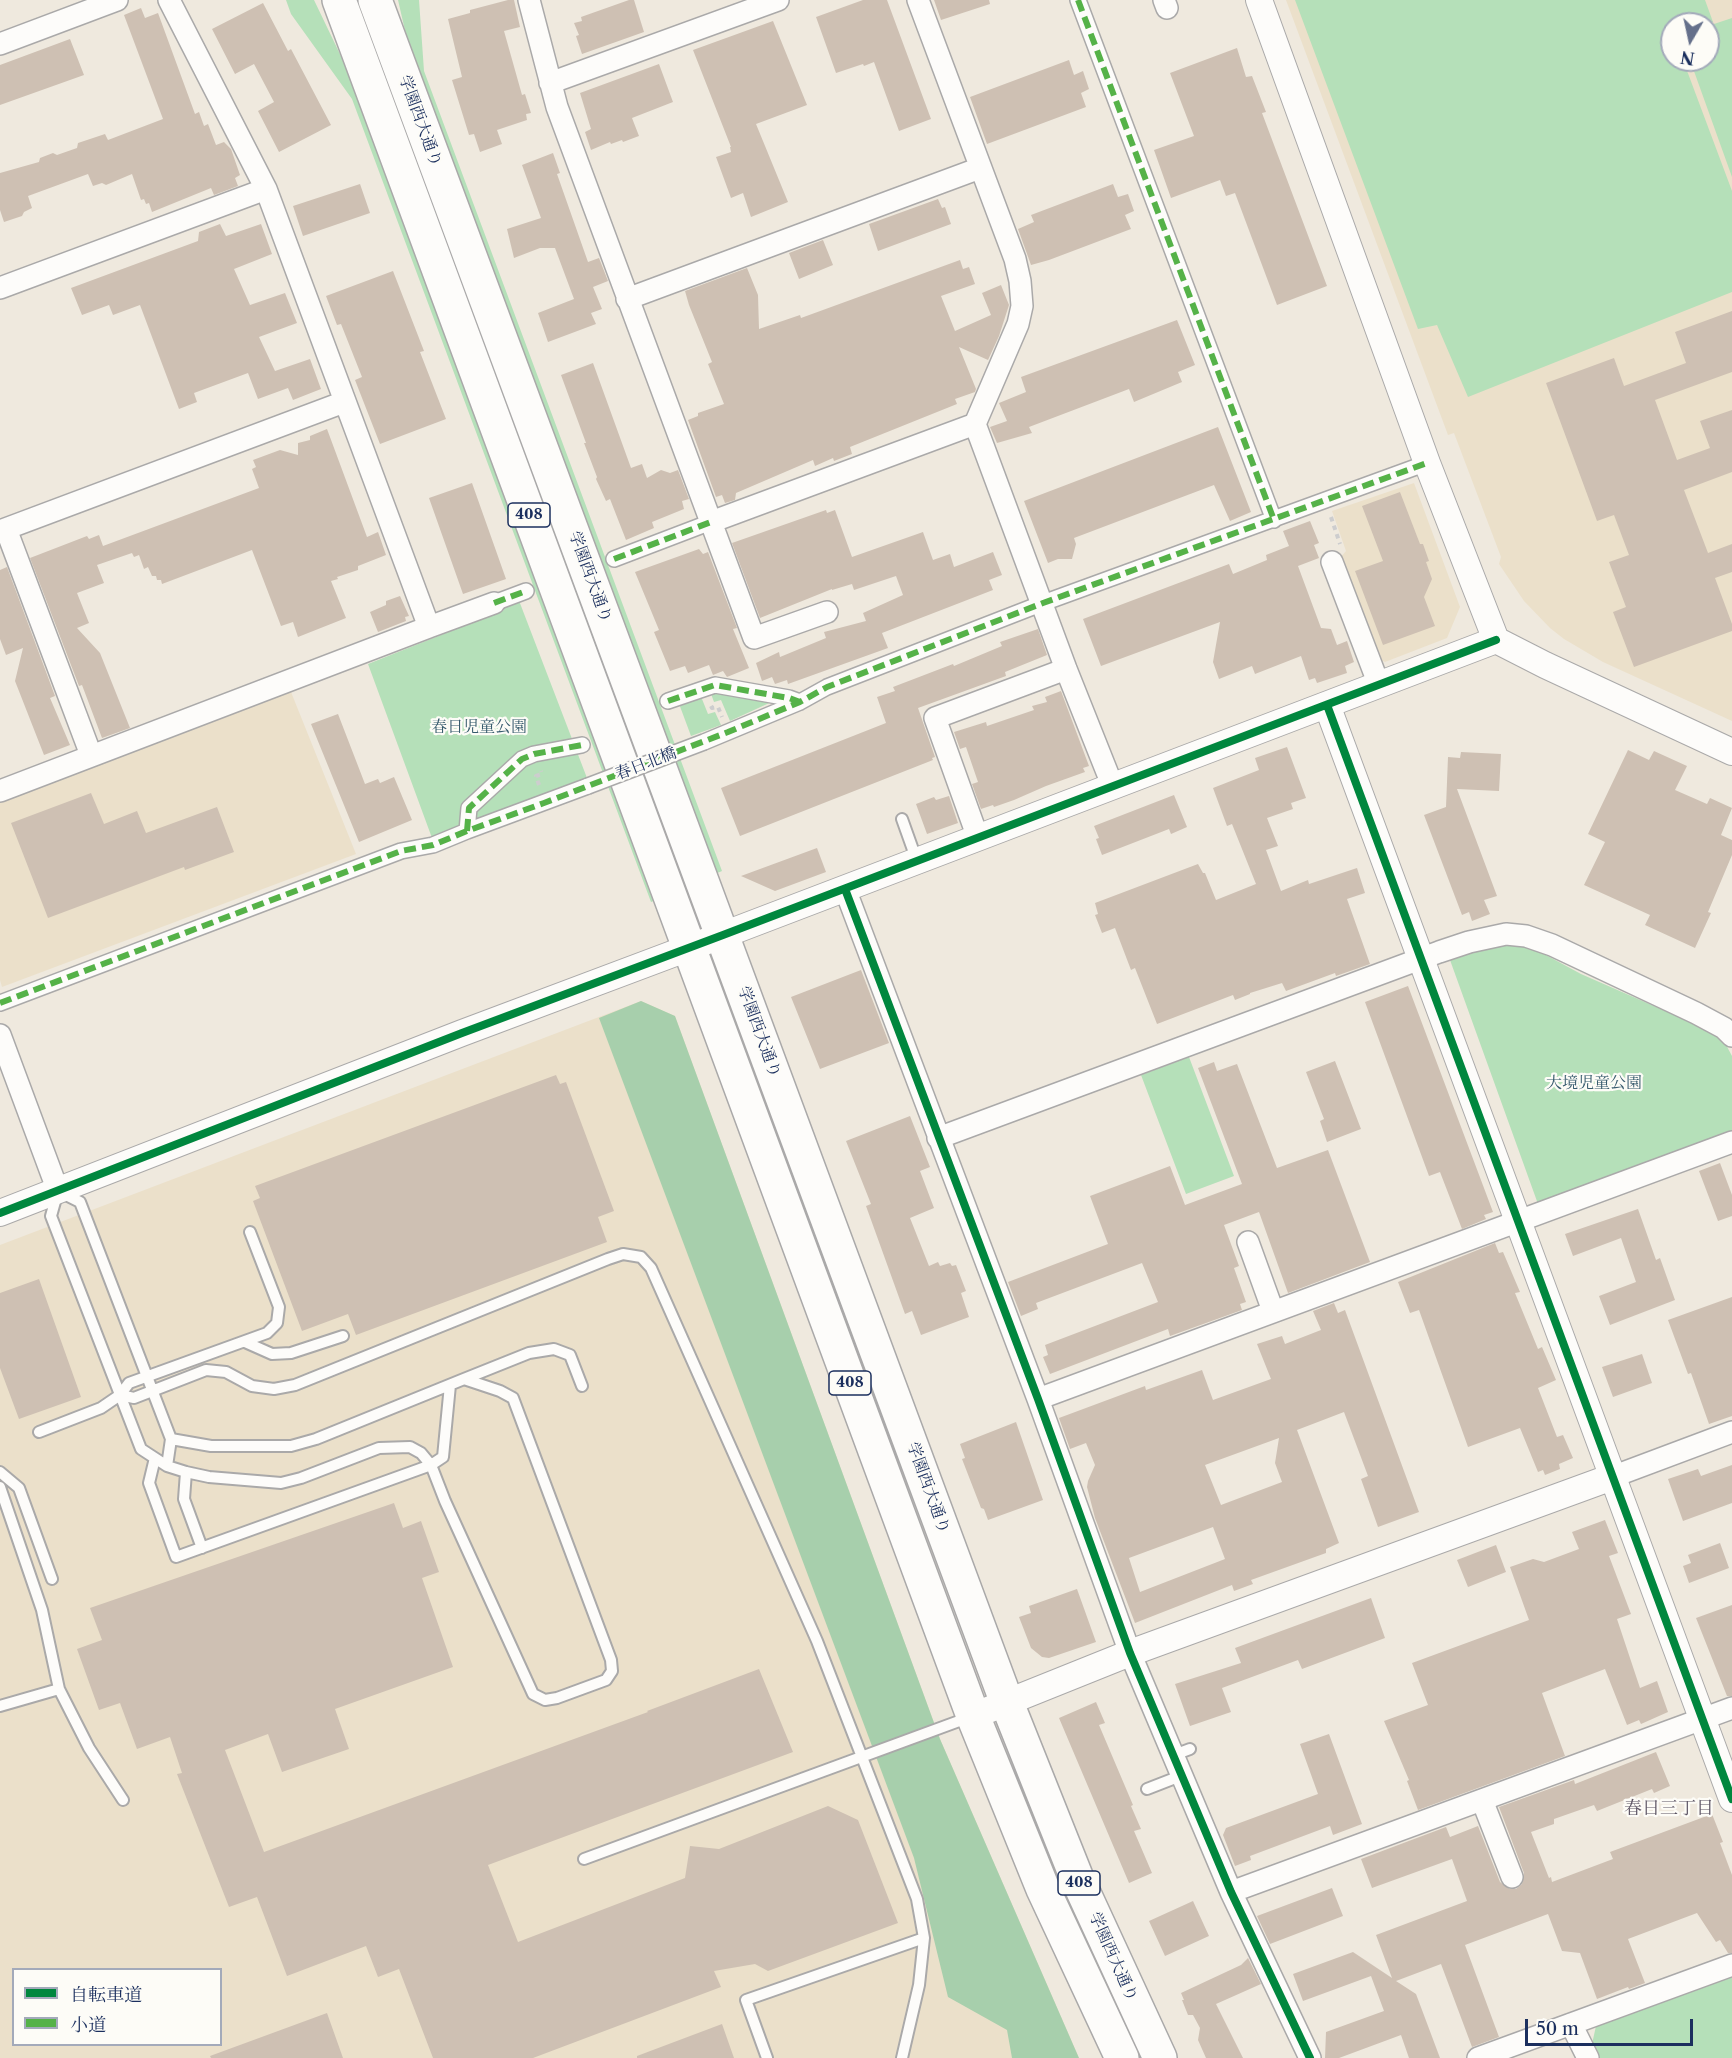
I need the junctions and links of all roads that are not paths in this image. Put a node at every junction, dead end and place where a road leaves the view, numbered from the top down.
1 (117, 0) edge
2 (169, 0) edge
3 (339, 0) edge
4 (529, 0) edge
5 (778, 0) edge
6 (918, 0) edge
7 (1078, 0) edge
8 (1259, 0) edge
9 (379, 6) edge
10 (0, 44) edge
11 (550, 83) junction
12 (980, 168) junction
13 (266, 189) junction
14 (0, 288) edge
15 (627, 299) junction
16 (345, 402) junction
17 (975, 424) junction
18 (1427, 463) junction
19 (1274, 520) junction
20 (711, 522) junction
21 (3, 530) edge
22 (615, 559) dead end
23 (1332, 562) road end
24 (526, 591) dead end
25 (494, 603) joint
26 (1043, 603) junction
27 (827, 612) dead end
28 (429, 627) junction
29 (1496, 640) junction
30 (1066, 669) junction
31 (1378, 685) junction
32 (668, 701) dead end
33 (800, 702) junction
34 (1327, 705) junction
35 (582, 746) dead end
36 (1732, 752) edge
37 (91, 755) junction
38 (1113, 786) junction
39 (0, 791) edge
40 (902, 819) dead end
41 (468, 831) junction
42 (978, 838) junction
43 (917, 861) junction
44 (845, 888) junction
45 (723, 935) junction
46 (689, 948) junction
47 (1420, 960) junction
48 (0, 1003) edge
49 (1729, 1028) edge
50 (0, 1035) edge
51 (938, 1138) junction
52 (1732, 1142) edge
53 (57, 1191) junction
54 (0, 1213) edge
55 (1518, 1221) junction
56 (250, 1232) dead end
57 (1248, 1242) dead end
58 (1273, 1311) junction
59 (343, 1336) dead end
60 (244, 1342) junction
61 (146, 1376) junction
62 (464, 1379) junction
63 (450, 1385) junction
64 (582, 1386) dead end
65 (152, 1391) junction
66 (120, 1395) junction
67 (1038, 1399) junction
68 (39, 1432) dead end
69 (1732, 1432) edge
70 (171, 1439) junction
71 (155, 1458) junction
72 (431, 1465) junction
73 (167, 1466) junction
74 (0, 1472) edge
75 (186, 1472) junction
76 (1612, 1477) junction
77 (0, 1487) edge
78 (202, 1548) junction
79 (52, 1579) dead end
80 (1130, 1653) junction
81 (59, 1689) junction
82 (1007, 1703) junction
83 (0, 1706) edge
84 (1732, 1708) edge
85 (973, 1716) junction
86 (1703, 1719) junction
87 (863, 1756) junction
88 (1183, 1775) junction
89 (1148, 1789) dead end
90 (1732, 1799) edge
91 (123, 1800) dead end
92 (1482, 1800) junction
93 (584, 1859) dead end
94 (1512, 1876) dead end
95 (1231, 1892) junction
96 (924, 1938) junction
97 (1732, 1965) edge
98 (1571, 2024) junction
99 (767, 2058) edge
100 (902, 2058) edge
101 (1122, 2058) edge
102 (1160, 2058) edge
103 (1310, 2058) edge
104 (1478, 2058) edge
105 (1588, 2058) edge

1 - 10 street
2 - 13 street
3 - 46 highway, 学園西大通り / 408
4 - 11 street
5 - 11 street
6 - 12 street
7 - 19 street
8 - 18 street
9 - 45 highway, 学園西大通り / 408
11 - 15 street
12 - 15 street
12 - 17 street
13 - 14 street
13 - 16 street
15 - 20 street
16 - 21 street
16 - 28 street
17 - 20 street
17 - 26 street
18 - 19 street, 春日北橋
18 - 29 street
19 - 26 street, 春日北橋
20 - 22 street
20 - 27 street
21 - 37 street
23 - 31 street
24 - 25 street
25 - 28 street
26 - 30 street
26 - 33 street, 春日北橋
28 - 37 street
29 - 31 street
29 - 36 street
30 - 38 street
30 - 42 street
31 - 34 street
32 - 33 street
33 - 41 street, 春日北橋, bridge
34 - 38 street
34 - 47 street
35 - 41 street
37 - 39 street
38 - 42 street
40 - 43 lane
41 - 48 street, 春日北橋
42 - 43 street
43 - 44 street
44 - 45 street
44 - 51 street
45 - 46 street
45 - 82 highway, 学園西大通り / 408
46 - 53 street
46 - 85 highway, 学園西大通り / 408
47 - 49 street
47 - 51 street
47 - 55 street
50 - 53 street
51 - 67 street
52 - 55 street
53 - 54 street
53 - 61 lane
53 - 66 lane
55 - 58 street
55 - 76 street
56 - 60 lane
57 - 58 street
58 - 67 street
59 - 60 lane
60 - 61 lane
61 - 65 lane
61 - 66 lane
62 - 63 lane
62 - 64 lane
62 - 72 lane
63 - 70 lane
63 - 72 lane
65 - 66 lane
65 - 70 lane
65 - 87 lane
66 - 68 lane
66 - 71 lane
67 - 80 street
69 - 76 street
70 - 73 lane
71 - 73 lane
71 - 78 lane
72 - 75 lane
72 - 78 lane
73 - 75 lane
74 - 79 lane
75 - 78 lane
76 - 80 street
76 - 86 street
77 - 81 lane
80 - 82 street
80 - 88 street
81 - 83 lane
81 - 91 lane
82 - 85 street
82 - 102 highway, 学園西大通り / 408
84 - 86 street
85 - 87 lane
85 - 101 highway, 学園西大通り / 408
86 - 90 street
86 - 92 street
87 - 93 lane
87 - 96 lane
88 - 89 lane
88 - 95 street
92 - 94 street
92 - 95 street
95 - 103 street
96 - 99 lane
96 - 100 lane
97 - 98 street
98 - 104 street
98 - 105 street

